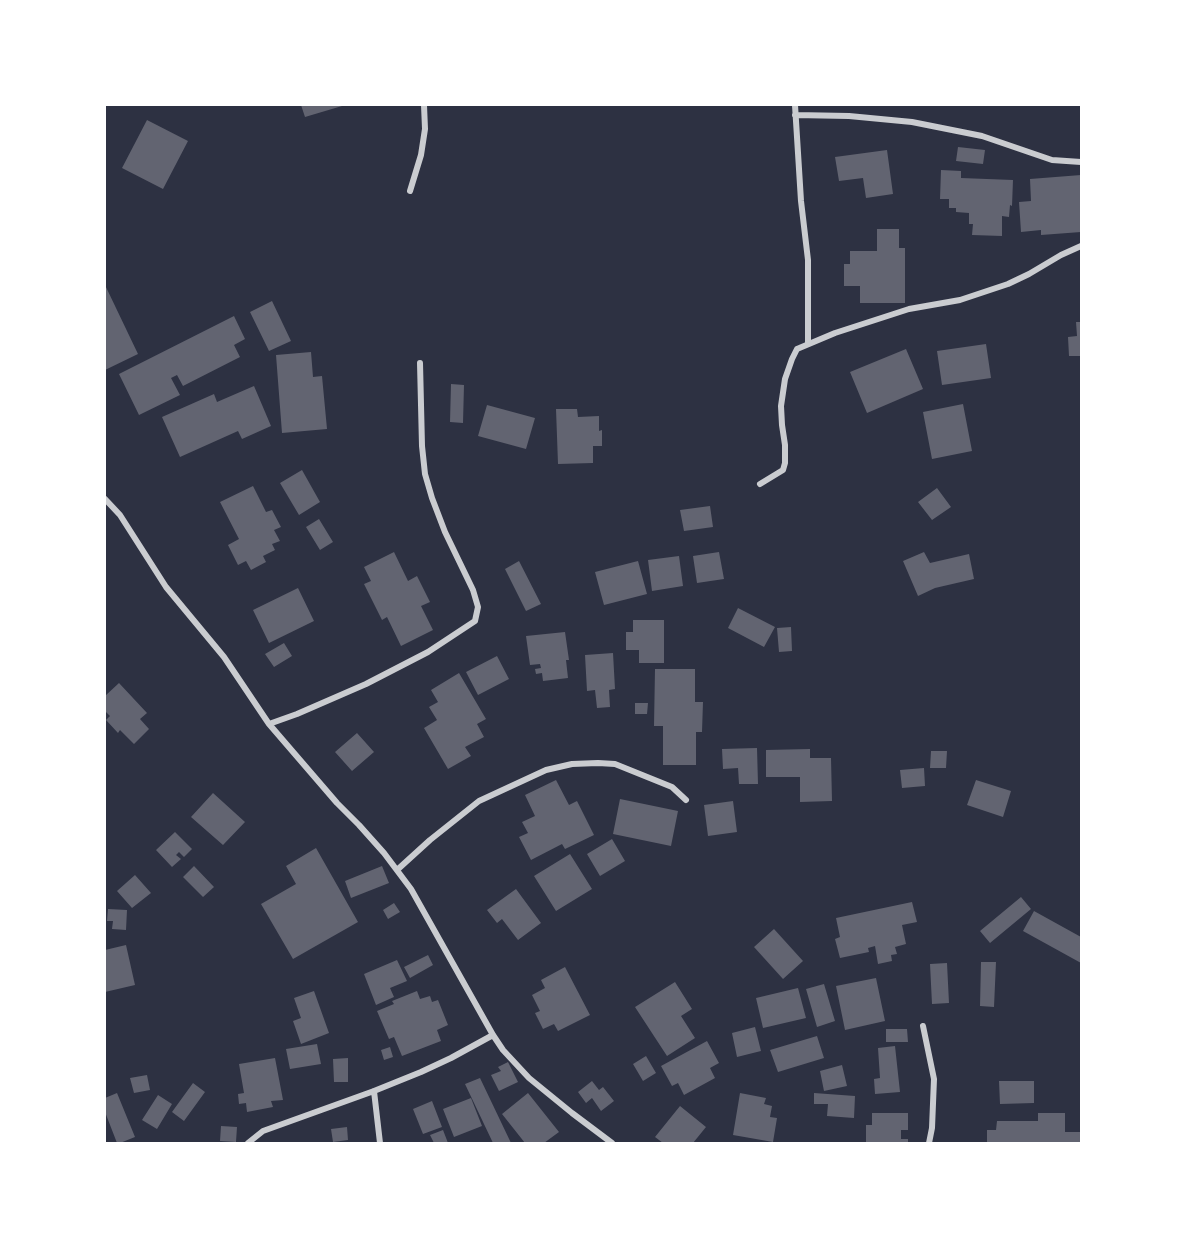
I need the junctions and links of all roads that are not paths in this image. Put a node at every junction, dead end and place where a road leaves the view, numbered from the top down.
1 (424, 105) edge
2 (795, 105) edge
3 (795, 115) junction
4 (1081, 162) edge
5 (410, 191) dead end
6 (1081, 246) edge
7 (808, 343) junction
8 (420, 363) dead end
9 (760, 484) dead end
10 (105, 498) edge
11 (269, 724) junction
12 (686, 800) dead end
13 (397, 870) junction
14 (923, 1026) dead end
15 (493, 1035) junction
16 (374, 1091) junction
17 (248, 1143) edge
18 (380, 1143) edge
19 (612, 1143) edge
20 (929, 1143) edge

1 - 5 street
2 - 3 street
3 - 4 street
3 - 7 street
6 - 7 street
7 - 9 street
8 - 11 street
10 - 11 street
11 - 13 street
12 - 13 street
13 - 15 street
14 - 20 street
15 - 16 street
15 - 19 street
16 - 17 street
16 - 18 street

